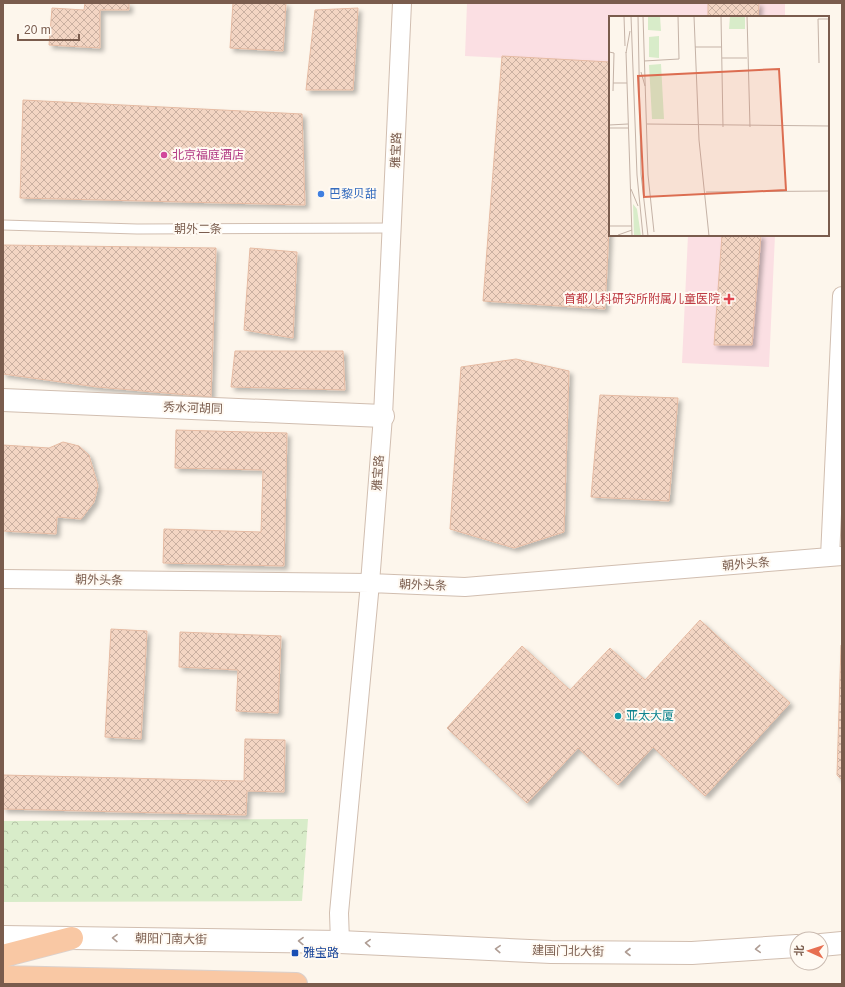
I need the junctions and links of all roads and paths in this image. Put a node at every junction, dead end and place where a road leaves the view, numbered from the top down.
1 (402, 3) edge
2 (3, 225) edge
3 (393, 228) junction
4 (842, 296) edge
5 (3, 400) edge
6 (383, 416) junction
7 (836, 557) edge
8 (3, 580) edge
9 (370, 583) junction
10 (3, 937) edge
11 (72, 938) junction
12 (340, 942) junction
13 (842, 943) edge
14 (829, 944) edge
15 (789, 947) edge
16 (3, 956) edge
17 (3, 977) edge
18 (296, 984) edge

1 - 3 street, 雅宝路
2 - 3 lane, 朝外二条
3 - 6 street, 雅宝路
4 - 7 street
5 - 6 street, 秀水河胡同
6 - 9 street, 雅宝路
7 - 9 street, 朝外头条
8 - 9 street, 朝外头条
9 - 12 street, 雅宝路
10 - 11 street, 朝阳门南大街
12 -> 11 street, 朝阳门南大街
11 - 16 highway
15 -> 12 street, 建国门北大街
13 - 14 street
17 - 18 highway

